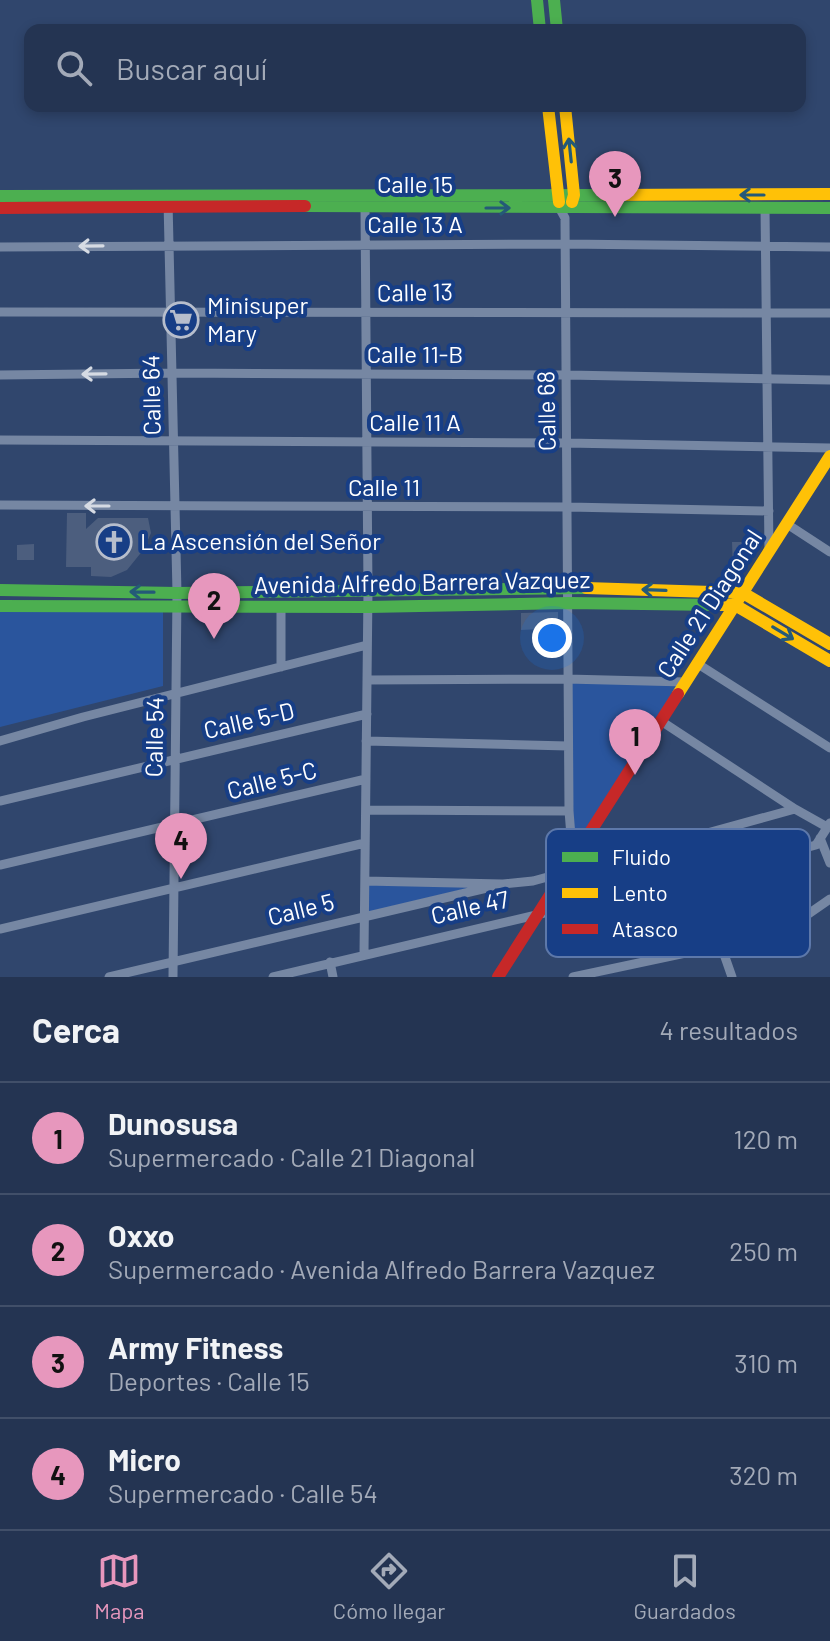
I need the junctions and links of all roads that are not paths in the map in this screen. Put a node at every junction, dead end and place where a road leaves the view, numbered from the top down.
1 (537, 0) edge
2 (554, 0) edge
3 (556, 16) junction
4 (539, 23) edge
5 (557, 24) edge
6 (549, 112) edge
7 (566, 112) edge
8 (830, 194) edge
9 (557, 195) junction
10 (574, 195) junction
11 (0, 196) edge
12 (168, 201) junction
13 (365, 207) junction
14 (0, 208) edge
15 (765, 208) junction
16 (830, 208) edge
17 (565, 212) junction
18 (169, 244) junction
19 (565, 244) junction
20 (365, 246) junction
21 (0, 247) edge
22 (830, 247) edge
23 (766, 248) junction
24 (566, 311) junction
25 (0, 312) edge
26 (170, 313) junction
27 (366, 313) junction
28 (830, 313) edge
29 (767, 314) junction
30 (172, 373) junction
31 (0, 375) edge
32 (367, 375) junction
33 (567, 375) junction
34 (767, 380) junction
35 (830, 380) edge
36 (0, 440) edge
37 (173, 442) junction
38 (567, 443) junction
39 (367, 444) junction
40 (768, 448) junction
41 (830, 448) edge
42 (828, 465) edge
43 (0, 505) edge
44 (175, 507) junction
45 (568, 507) junction
46 (368, 508) junction
47 (769, 511) junction
48 (787, 524) junction
49 (769, 552) junction
50 (830, 552) edge
51 (569, 587) junction
52 (0, 590) edge
53 (368, 591) junction
54 (177, 593) junction
55 (743, 593) junction
56 (568, 603) junction
57 (735, 605) junction
58 (0, 606) edge
59 (176, 607) junction
60 (281, 607) junction
61 (368, 607) junction
62 (830, 644) edge
63 (367, 645) junction
64 (830, 661) edge
65 (698, 664) junction
66 (281, 667) junction
67 (567, 679) junction
68 (367, 680) junction
69 (686, 682) junction
70 (175, 694) junction
71 (367, 714) junction
72 (661, 721) junction
73 (0, 741) edge
74 (366, 741) junction
75 (568, 746) junction
76 (830, 748) edge
77 (175, 758) junction
78 (366, 779) junction
79 (0, 801) edge
80 (795, 809) junction
81 (366, 810) junction
82 (569, 811) junction
83 (174, 825) junction
84 (829, 825) edge
85 (570, 829) edge
86 (593, 829) edge
87 (723, 829) edge
88 (818, 841) junction
89 (365, 843) junction
90 (810, 843) edge
91 (830, 863) edge
92 (0, 865) edge
93 (546, 878) edge
94 (365, 881) junction
95 (503, 884) junction
96 (174, 888) junction
97 (830, 899) edge
98 (546, 903) edge
99 (546, 911) edge
100 (539, 913) junction
101 (810, 913) edge
102 (364, 916) junction
103 (0, 929) edge
104 (364, 953) junction
105 (668, 957) edge
106 (725, 957) edge
107 (173, 962) junction
108 (330, 962) junction
109 (109, 977) edge
110 (173, 977) edge
111 (273, 977) edge
112 (333, 977) edge
113 (498, 977) edge
114 (573, 977) edge
115 (732, 977) edge

1 - 4 street
2 - 3 street
3 - 4 street
3 - 5 street
6 - 9 street
10 -> 7 street
8 -> 10 street, Calle 15
9 - 10 street, Calle 15
9 - 12 street, Calle 15
9 - 17 street
10 - 17 street
11 - 12 street, Calle 15
12 - 13 street, Calle 15
12 - 14 street, Calle 15
12 - 18 street, Calle 64
13 -> 17 street, Calle 15
13 - 20 street
15 - 16 street, Calle 15
15 - 17 street, Calle 15
15 - 23 street
17 - 19 street, Calle 68
18 - 20 street, Calle 13 A
18 -> 21 street, Calle 13 A
18 - 26 street, Calle 64
19 - 20 street, Calle 13 A
19 - 23 street, Calle 13 A
19 - 24 street, Calle 68
20 - 27 street
22 - 23 street, Calle 13 A
23 - 29 street
24 - 27 street, Calle 13
24 - 29 street, Calle 13
24 - 33 street, Calle 68
25 - 26 street, Calle 13
26 - 27 street, Calle 13
26 - 30 street, Calle 64
27 - 32 street
28 - 29 street, Calle 13
29 - 34 street
30 -> 31 street, Calle 11-B
30 - 32 street, Calle 11-B
30 - 37 street, Calle 64
32 - 33 street, Calle 11-B
32 - 39 street
33 - 34 street, Calle 11-B
33 - 38 street, Calle 68
34 - 35 street, Calle 11-B
34 - 40 street
36 - 37 street, Calle 11 A
37 - 39 street, Calle 11 A
37 - 44 street, Calle 64
38 - 39 street, Calle 11 A
38 - 40 street, Calle 11 A
38 - 45 street, Calle 68
39 - 46 street
40 - 41 street, Calle 11 A
40 - 47 street
42 - 48 street, Calle 21 Diagonal
44 -> 43 street, Calle 11
44 - 46 street, Calle 11
44 - 54 street, Calle 64
45 - 46 street, Calle 11
45 - 47 street, Calle 11
45 - 51 street, Calle 68
46 - 53 street
47 - 49 street
48 - 49 street, Calle 21 Diagonal
48 - 50 street
49 - 55 street, Calle 21 Diagonal
51 - 53 street, Avenida Alfredo Barrera Vazquez
55 -> 51 street, Avenida Alfredo Barrera Vazquez
51 - 56 street, Calle 68
54 -> 52 street, Avenida Alfredo Barrera Vazquez
53 - 54 street, Avenida Alfredo Barrera Vazquez
53 - 61 street
54 - 59 street, Calle 54
55 - 57 street, Calle 21 Diagonal
55 - 62 street, Avenida Alfredo Barrera Vazquez
56 - 57 street, Avenida Alfredo Barrera Vazquez
56 - 61 street, Avenida Alfredo Barrera Vazquez
56 - 67 street, Calle 68
57 -> 64 street, Avenida Alfredo Barrera Vazquez
57 - 65 street, Calle 21 Diagonal
58 - 59 street, Avenida Alfredo Barrera Vazquez
59 - 60 street, Avenida Alfredo Barrera Vazquez
59 - 70 street, Calle 54
60 - 61 street, Avenida Alfredo Barrera Vazquez
60 - 66 street
61 - 63 street
63 - 66 street
63 - 68 street
65 - 69 street, Calle 21 Diagonal
65 - 76 street
66 - 70 street
67 - 68 street
67 - 69 street
67 - 75 street, Calle 68
68 - 71 street
69 - 72 street, Calle 21 Diagonal
70 - 73 street
70 - 77 street, Calle 54
71 - 74 street
71 - 77 street, Calle 5-D
72 - 80 street
72 - 86 street, Calle 21 Diagonal
74 - 75 street
74 - 78 street
75 - 82 street, Calle 68
77 - 79 street, Calle 5-D
77 - 83 street, Calle 54
78 - 81 street
78 - 83 street, Calle 5-C
80 - 84 street
80 - 87 street, Calle 5
81 - 82 street
81 - 89 street
82 - 85 street, Calle 68
83 - 92 street, Calle 5-C
83 - 96 street, Calle 54
84 - 88 street
88 - 90 street, Calle 47
88 - 91 street
89 - 94 street
89 - 96 street
93 - 95 street, Calle 5
94 - 95 street, Calle 5
94 - 102 street
95 - 102 street, Calle 5
96 - 103 street
96 - 107 street, Calle 54
97 - 101 street
98 - 100 street, Calle 21 Diagonal
99 - 100 street, Calle 47
100 - 104 street, Calle 47
100 - 113 street, Calle 21 Diagonal
102 - 104 street
102 - 107 street, Calle 5
104 - 108 street, Calle 47
105 - 114 street
106 - 115 street
107 - 109 street, Calle 5
107 - 110 street, Calle 54
108 - 111 street, Calle 47
108 - 112 street

